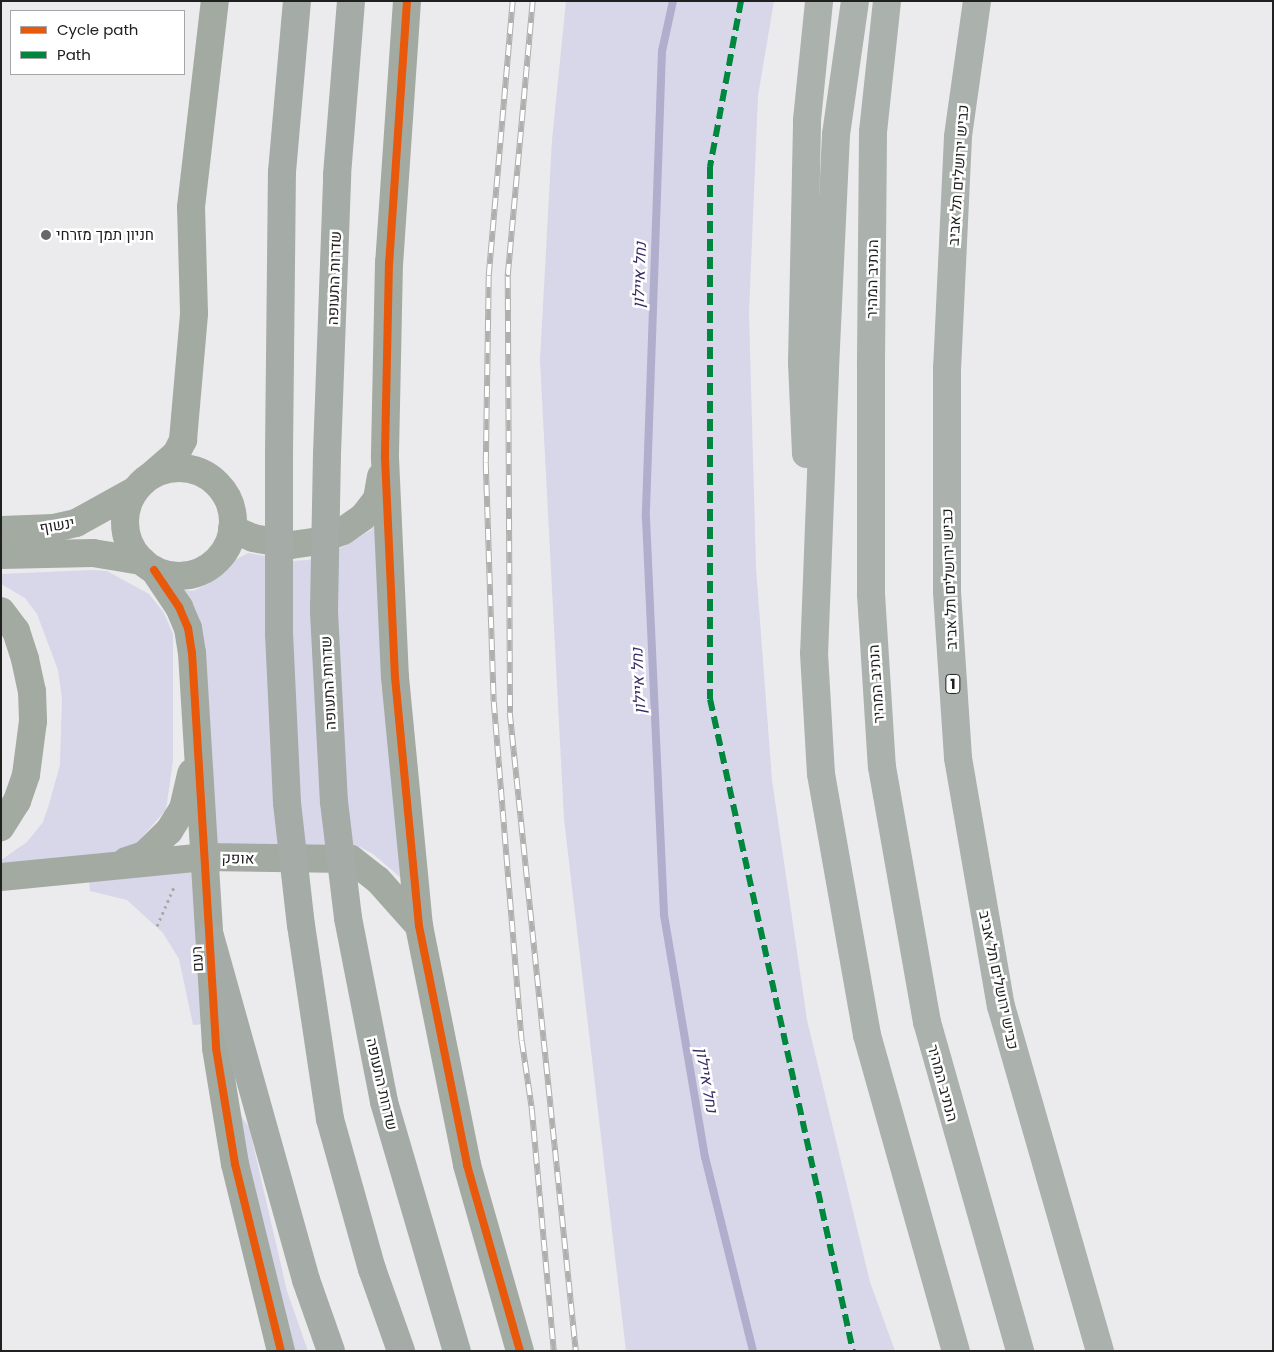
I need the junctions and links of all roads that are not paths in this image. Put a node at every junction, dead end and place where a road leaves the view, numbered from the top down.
1 (215, 1) edge
2 (297, 1) edge
3 (351, 1) edge
4 (407, 1) edge
5 (819, 1) edge
6 (855, 1) edge
7 (887, 1) edge
8 (977, 1) edge
9 (385, 458) junction
10 (144, 482) junction
11 (232, 529) junction
12 (1, 530) edge
13 (1, 555) edge
14 (148, 565) junction
15 (1, 611) edge
16 (814, 653) junction
17 (198, 726) junction
18 (1, 827) edge
19 (204, 857) junction
20 (105, 869) junction
21 (1, 877) edge
22 (418, 926) junction
23 (210, 936) junction
24 (281, 1351) edge
25 (331, 1351) edge
26 (400, 1351) edge
27 (457, 1351) edge
28 (520, 1351) edge
29 (956, 1351) edge
30 (1020, 1351) edge
31 (1100, 1351) edge

1 - 10 street
2 - 26 main road, bridge
3 - 27 main road, שדרות התעופה, bridge
4 - 9 street
5 - 16 highway
6 - 16 highway
7 - 30 highway, הנתיב המהיר
8 - 31 highway, כביש ירושלים תל אביב / 1
9 - 11 street
9 - 22 street
10 - 11 street
10 - 12 street, ינשוף
10 - 14 street
11 - 14 street
13 - 14 street, ינשוף
14 - 17 street, רעם
15 - 18 street
16 - 29 highway
17 - 19 street, רעם
17 - 20 street
19 - 20 street, אופק
19 - 22 street, אופק
19 - 23 street, רעם
20 - 21 street, אופק
22 - 28 street
23 - 24 street, רעם
23 - 25 main road

